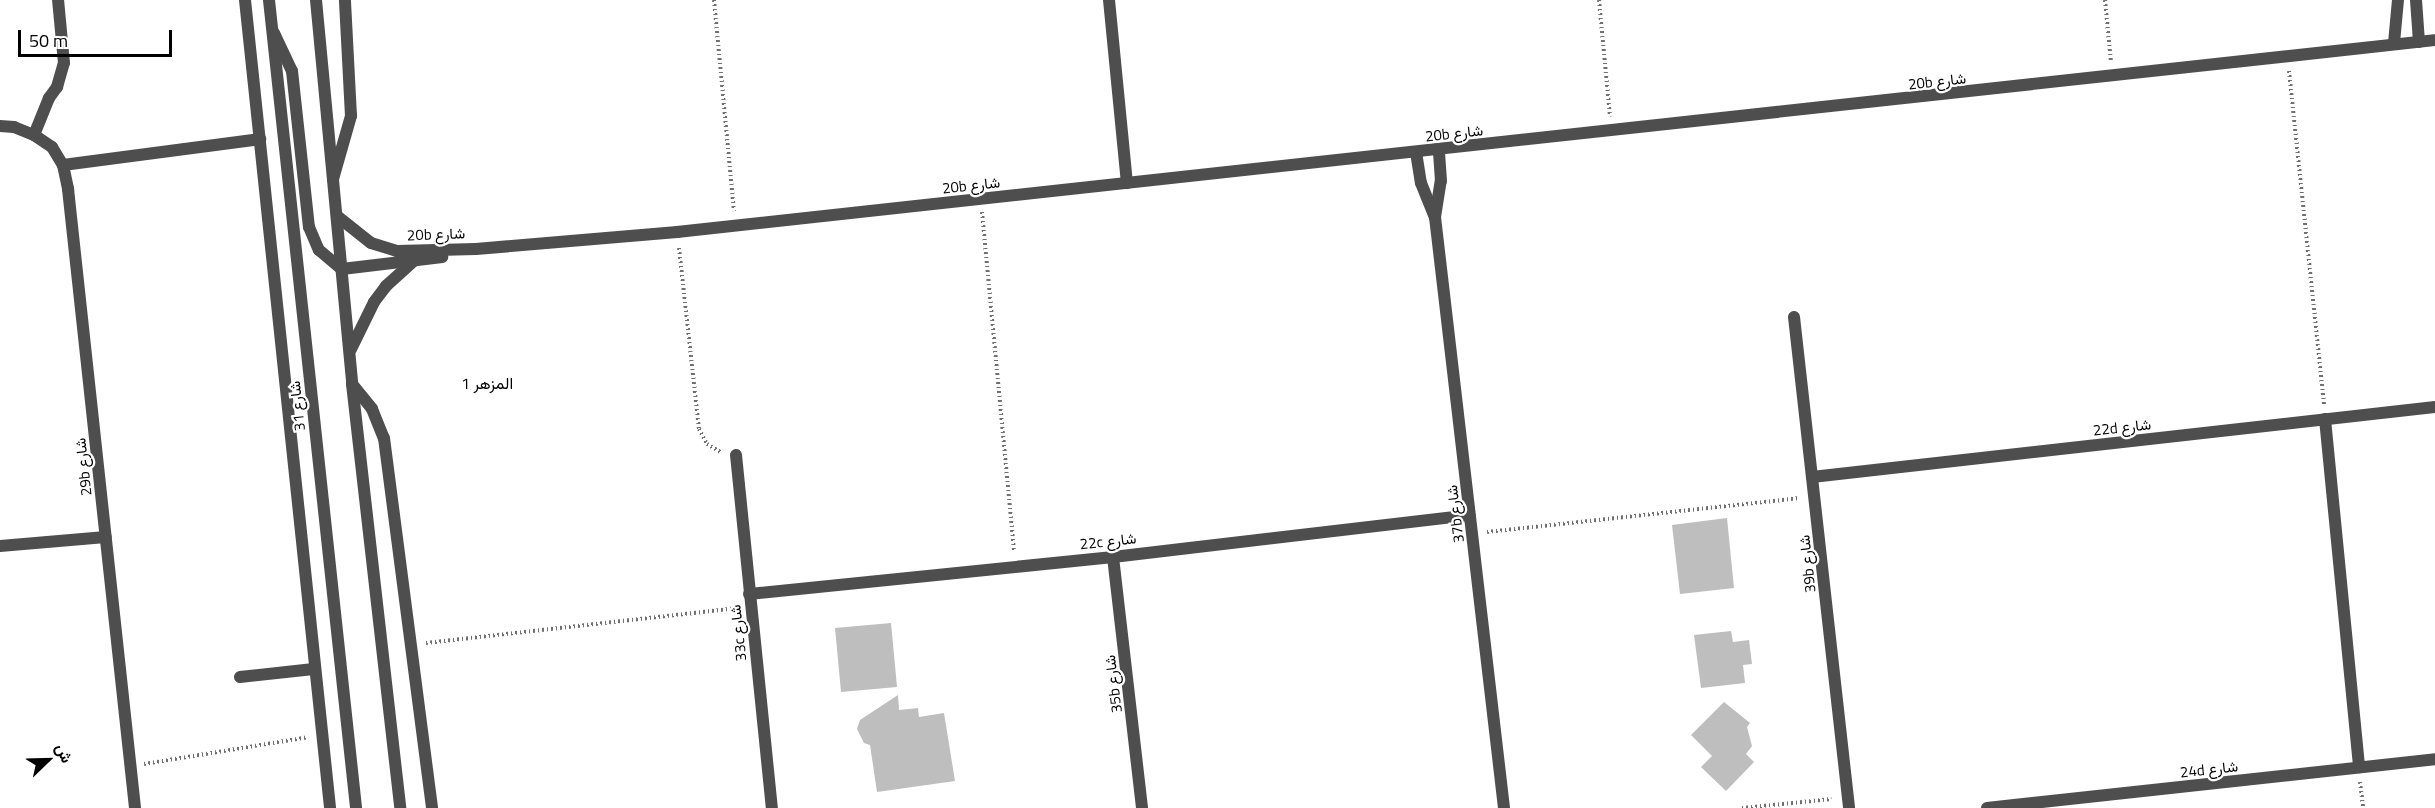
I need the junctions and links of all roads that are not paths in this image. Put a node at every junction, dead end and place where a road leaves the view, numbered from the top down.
1 (58, 0) edge
2 (245, 0) edge
3 (269, 0) edge
4 (316, 0) edge
5 (345, 0) edge
6 (1109, 0) edge
7 (2398, 0) edge
8 (2416, 0) edge
9 (272, 30) junction
10 (2435, 40) edge
11 (2419, 42) junction
12 (2394, 43) junction
13 (0, 126) edge
14 (34, 135) junction
15 (260, 140) junction
16 (1439, 150) junction
17 (1416, 152) junction
18 (63, 165) junction
19 (333, 181) junction
20 (1127, 183) junction
21 (336, 216) junction
22 (1435, 217) junction
23 (476, 249) junction
24 (415, 260) junction
25 (342, 269) junction
26 (1794, 317) dead end
27 (349, 356) junction
28 (352, 384) junction
29 (2435, 407) edge
30 (2325, 419) junction
31 (736, 455) road end
32 (1812, 477) junction
33 (1470, 515) junction
34 (106, 537) junction
35 (0, 546) edge
36 (1113, 557) junction
37 (749, 600) junction
38 (314, 669) junction
39 (240, 677) dead end
40 (2435, 759) edge
41 (2359, 767) junction
42 (1848, 803) edge
43 (135, 808) edge
44 (330, 808) edge
45 (356, 808) edge
46 (400, 808) edge
47 (432, 808) edge
48 (772, 808) edge
49 (1142, 808) edge
50 (1504, 808) edge
51 (1987, 808) edge

1 - 14 street
2 - 15 street
3 - 9 street, شارع 31
4 - 19 street
5 - 19 street
6 - 20 street
7 - 12 street
8 - 11 street
9 - 25 street
9 - 45 street, شارع 31
10 - 11 street, 20b شارع
11 - 12 street, 20b شارع
12 - 16 street, 20b شارع
13 - 14 street
14 - 18 street, 29b شارع
15 - 18 street
15 - 38 street
16 - 17 street, 20b شارع
16 - 22 street, 37b شارع
17 - 20 street, 20b شارع
17 - 22 street, 37b شارع
18 - 34 street, 29b شارع
19 - 21 street
20 - 23 street, 20b شارع
21 - 23 street, 20b شارع
21 - 25 street
22 - 33 street, 37b شارع
23 - 24 street, 20b شارع
24 - 25 street, 20b شارع
24 - 27 street
25 - 27 street
26 - 32 street, 39b شارع
27 - 28 street
28 - 46 street
28 - 47 street
29 - 30 street, 22d شارع
30 - 32 street, 22d شارع
30 - 41 street
31 - 37 street, 33c شارع
32 - 42 street, 39b شارع
33 - 36 street, 22c شارع
33 - 50 street, 37b شارع
34 - 35 street
34 - 43 street, 29b شارع
36 - 37 street, 22c شارع
36 - 49 street, 35b شارع
37 - 48 street, 33c شارع
38 - 39 street
38 - 44 street
40 - 41 street, 24d شارع
41 - 51 street, 24d شارع

